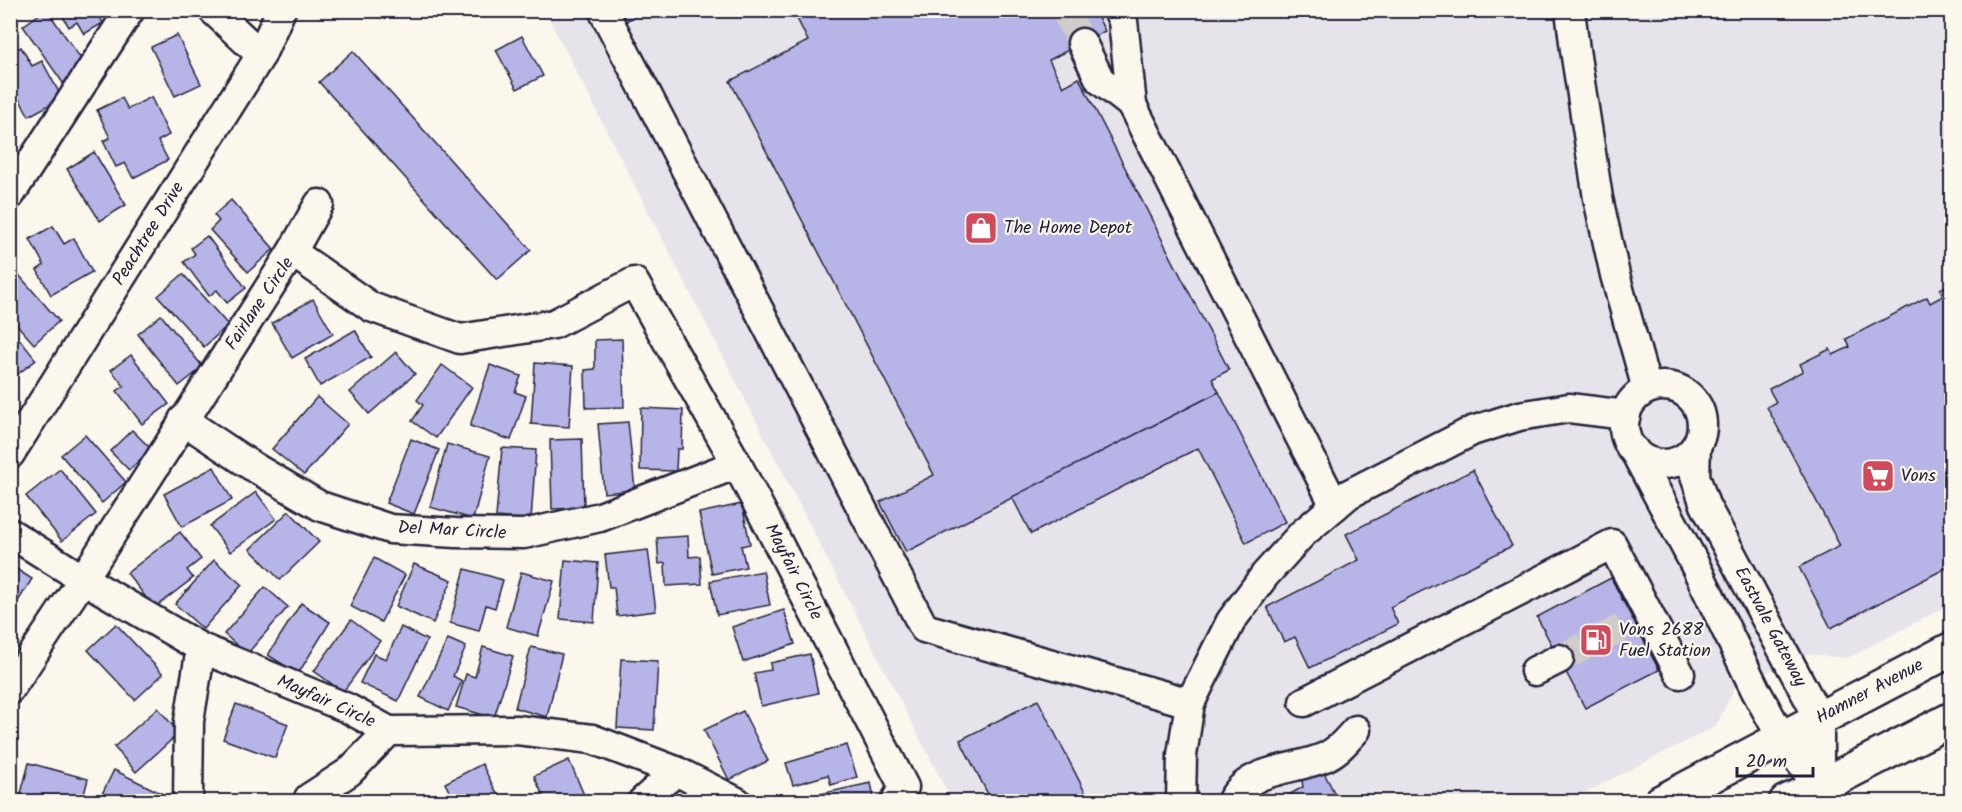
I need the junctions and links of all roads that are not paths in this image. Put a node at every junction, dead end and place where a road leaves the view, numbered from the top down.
1 (130, 10) edge
2 (213, 10) edge
3 (281, 10) edge
4 (603, 10) edge
5 (1118, 10) edge
6 (1570, 10) edge
7 (1082, 43) tunnel mouth
8 (261, 55) junction
9 (1132, 105) junction
10 (10, 195) edge
11 (319, 204) dead end
12 (292, 252) junction
13 (634, 282) joint
14 (1647, 389) junction
15 (1626, 415) junction
16 (183, 420) junction
17 (1696, 446) junction
18 (1634, 450) junction
19 (10, 454) edge
20 (737, 464) junction
21 (1335, 506) junction
22 (10, 533) edge
23 (83, 579) junction
24 (201, 648) junction
25 (1952, 649) edge
26 (1680, 674) dead end
27 (10, 689) edge
28 (1304, 702) dead end
29 (1190, 703) junction
30 (1819, 718) junction
31 (1952, 719) edge
32 (1356, 730) dead end
33 (389, 731) junction
34 (1782, 738) junction
35 (676, 771) junction
36 (1822, 794) edge
37 (309, 798) dead end
38 (188, 801) edge
39 (642, 801) edge
40 (737, 801) edge
41 (895, 801) edge
42 (1181, 801) edge
43 (1231, 801) edge
44 (1661, 801) edge
45 (1786, 801) edge

1 - 10 street
2 - 8 street
3 - 8 street, Peachtree Drive
4 - 29 street
5 - 9 street
6 - 14 street
7 - 9 street
8 - 19 street, Peachtree Drive
9 - 21 street
11 - 12 street
12 - 13 street, Fairlane Circle
12 - 16 street, Fairlane Circle
13 - 20 street, Mayfair Circle
14 - 15 street
14 - 17 street
15 - 18 street
15 - 21 street
16 - 20 street, Del Mar Circle
16 - 23 street, Fairlane Circle
17 - 18 street
17 - 30 street, Eastvale Gateway
18 - 34 street
20 - 41 street, Mayfair Circle
21 - 29 street
22 - 23 street, Mayfair Circle
23 - 24 street, Mayfair Circle
23 - 27 street, Fairlane Circle
24 - 33 street, Mayfair Circle
24 - 38 street
25 - 30 main road, Hamner Avenue
26 - 28 street
29 - 42 street
30 - 34 main road, Hamner Avenue
30 - 36 street, Eastvale Gateway
31 - 36 main road
32 - 43 street
33 - 35 street, Mayfair Circle
33 - 37 street
34 - 36 street
34 - 44 main road, Hamner Avenue
35 - 39 street
35 - 40 street, Mayfair Circle
36 - 45 main road

